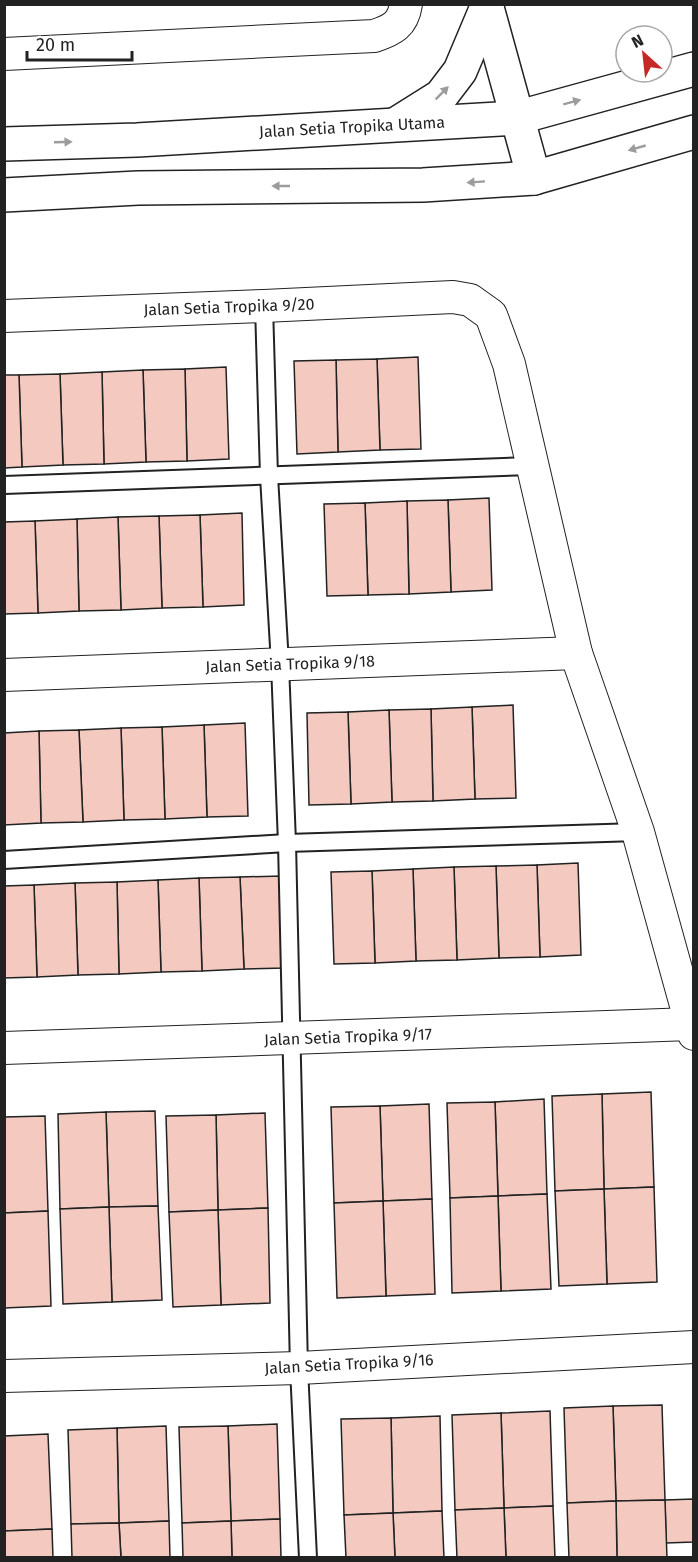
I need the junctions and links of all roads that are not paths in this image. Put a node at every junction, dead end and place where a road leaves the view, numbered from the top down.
1 (406, 4) edge
2 (486, 6) edge
3 (4, 54) edge
4 (693, 69) edge
5 (516, 118) junction
6 (394, 125) junction
7 (693, 132) edge
8 (4, 144) edge
9 (534, 177) junction
10 (4, 195) edge
11 (264, 306) junction
12 (4, 316) edge
13 (532, 466) junction
14 (269, 476) junction
15 (4, 485) edge
16 (576, 652) junction
17 (280, 664) junction
18 (4, 675) edge
19 (638, 832) junction
20 (287, 843) junction
21 (4, 860) edge
22 (692, 1029) edge
23 (292, 1039) junction
24 (4, 1048) edge
25 (693, 1347) edge
26 (299, 1368) junction
27 (4, 1376) edge
28 (308, 1557) edge

1 - 3 street
2 - 5 main road
6 -> 2 main road
5 -> 4 main road, Jalan Setia Tropika Utama
5 - 6 main road, Jalan Setia Tropika Utama
5 - 9 main road
8 -> 6 main road, Jalan Setia Tropika Utama
7 -> 9 main road
9 -> 10 main road
11 - 12 street, Jalan Setia Tropika 9/20
11 - 13 street, Jalan Setia Tropika 9/20
11 - 14 lane
13 - 14 lane
13 - 16 street
14 - 15 lane
14 - 17 lane
16 - 17 street, Jalan Setia Tropika 9/18
16 - 19 street
17 - 18 street, Jalan Setia Tropika 9/18
17 - 20 lane
19 - 20 lane
19 - 22 street
20 - 21 lane
20 - 23 lane
22 - 23 street, Jalan Setia Tropika 9/17
23 - 24 street, Jalan Setia Tropika 9/17
23 - 26 lane
25 - 26 street, Jalan Setia Tropika 9/16
26 - 27 street, Jalan Setia Tropika 9/16
26 - 28 lane

